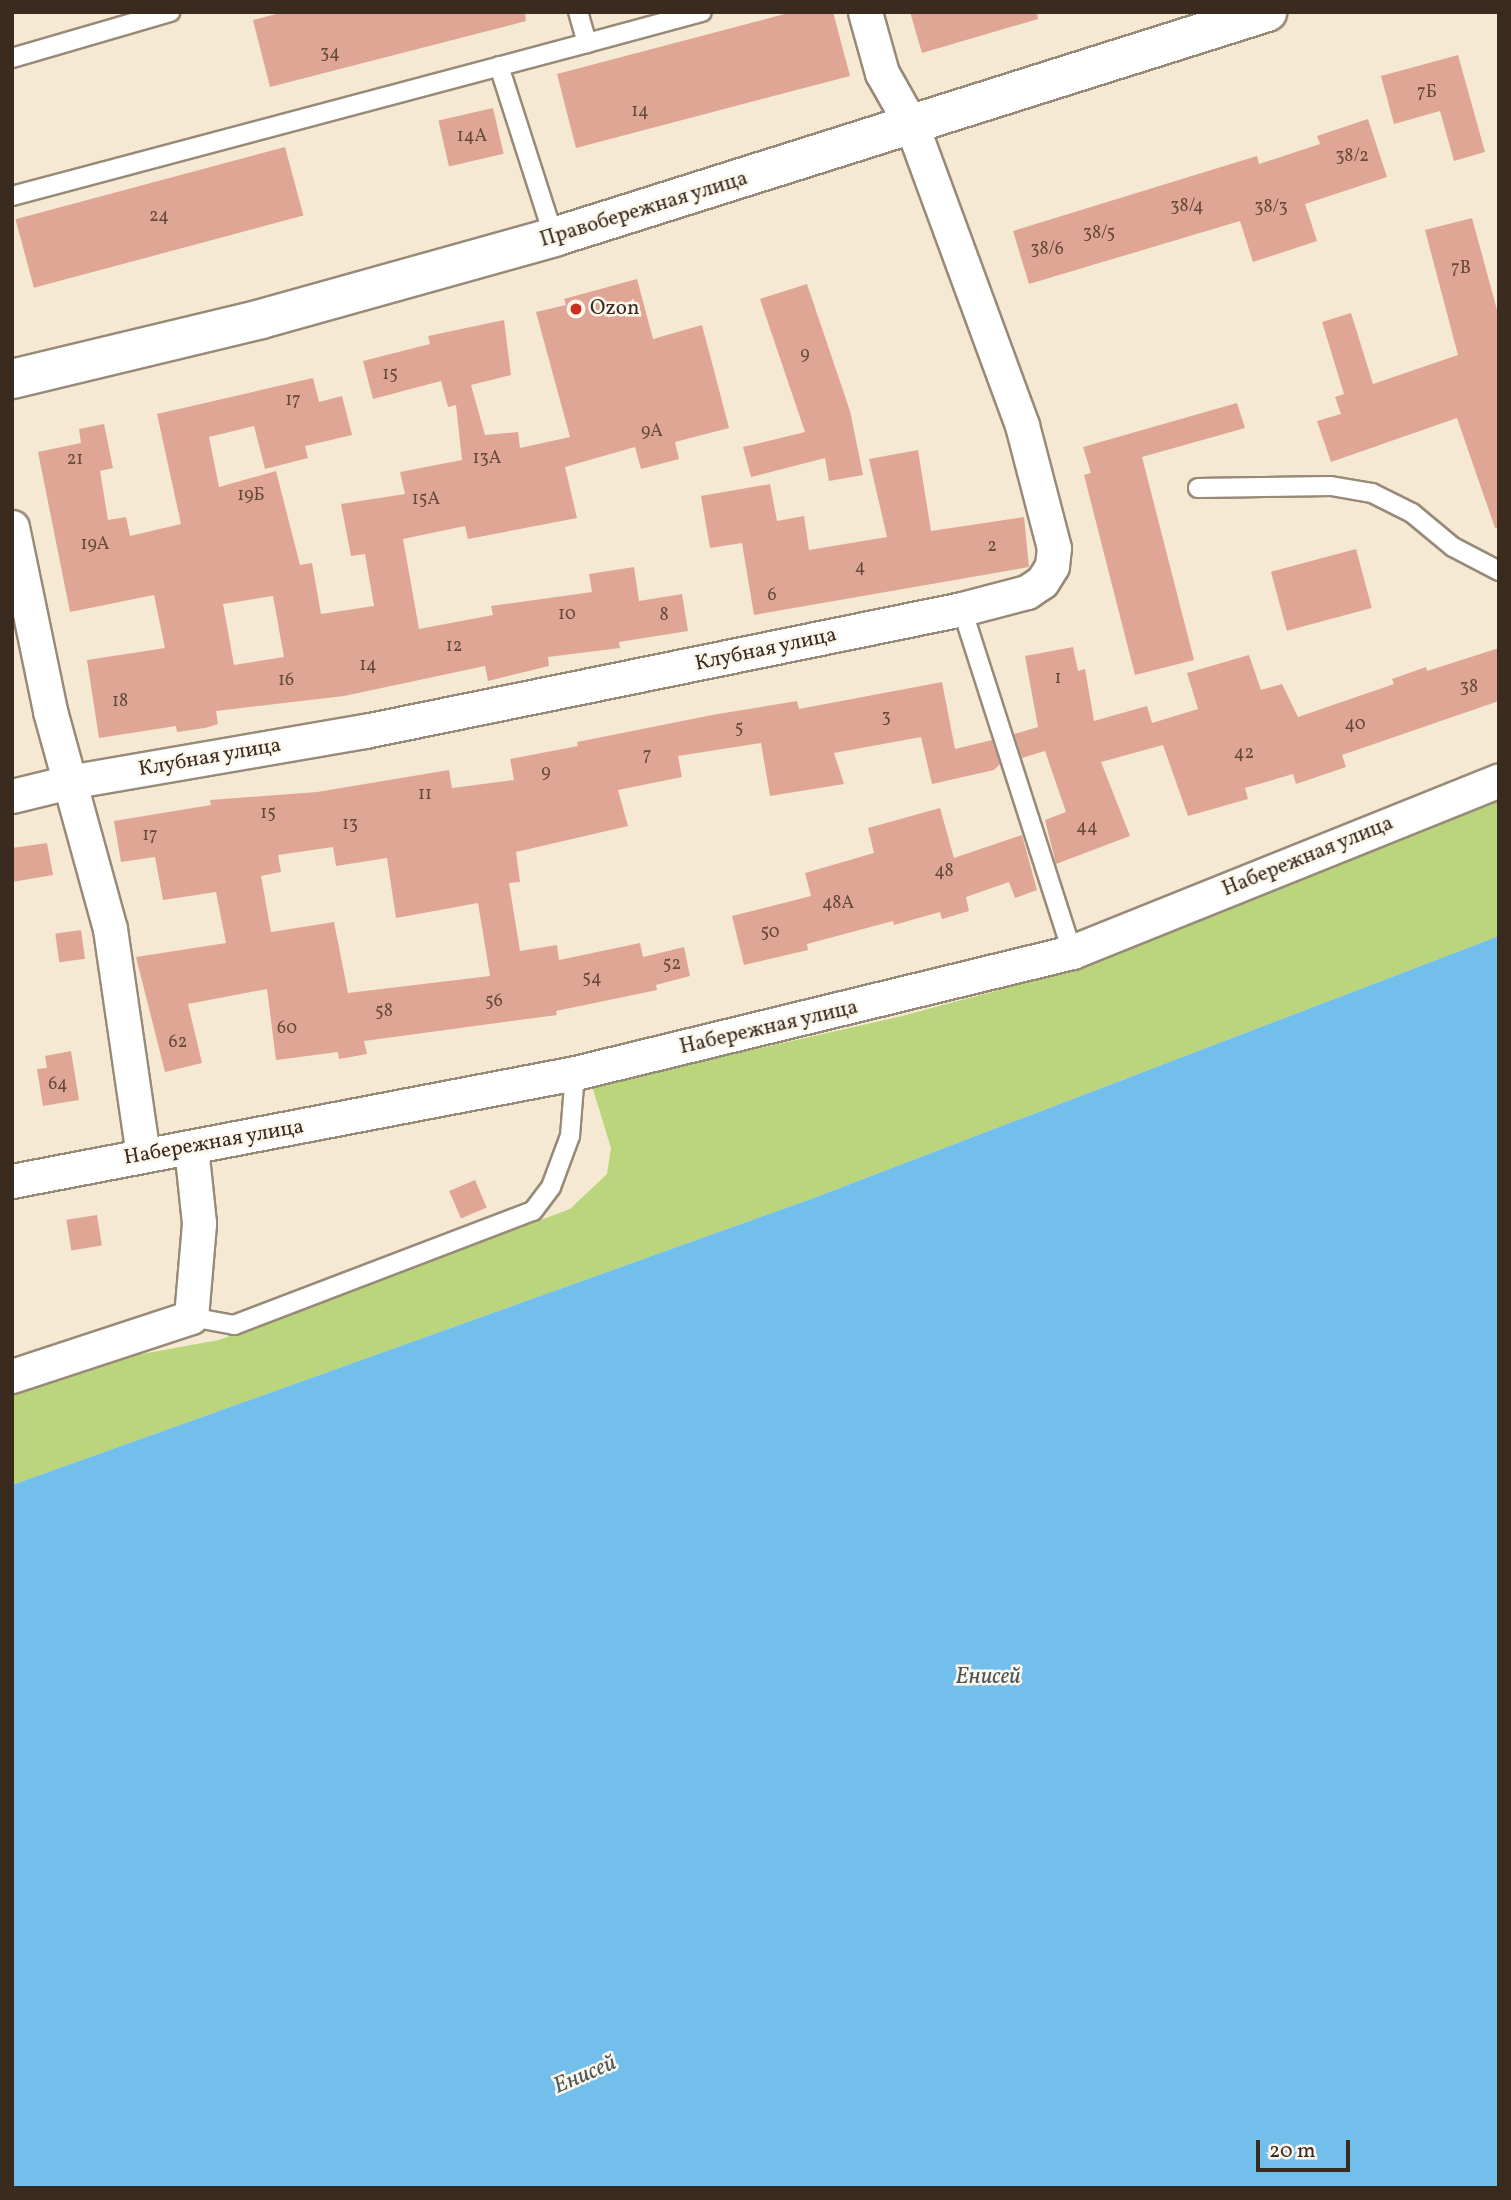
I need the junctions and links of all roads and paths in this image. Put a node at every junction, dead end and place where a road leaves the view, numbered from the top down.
1 (170, 12) edge
2 (578, 12) edge
3 (702, 12) edge
4 (865, 12) edge
5 (1247, 15) edge
6 (587, 43) junction
7 (12, 58) edge
8 (499, 66) junction
9 (912, 126) junction
10 (12, 195) edge
11 (554, 237) junction
12 (12, 379) edge
13 (1198, 488) dead end
14 (12, 527) edge
15 (1499, 571) edge
16 (962, 610) junction
17 (1499, 780) edge
18 (69, 782) junction
19 (12, 796) edge
20 (1072, 953) junction
21 (575, 1073) junction
22 (191, 1147) junction
23 (143, 1154) junction
24 (12, 1181) edge
25 (191, 1317) junction
26 (12, 1377) edge

1 - 7 lane
2 - 6 lane
3 - 6 lane
4 - 9 street, Клубная улица
5 - 9 street, Правобережная улица
6 - 8 lane
8 - 10 lane
8 - 11 lane
9 - 11 street, Правобережная улица
9 - 16 street, Клубная улица
11 - 12 street, Правобережная улица
13 - 15 lane
14 - 18 street
16 - 18 street, Клубная улица
16 - 20 lane
17 - 20 street, Набережная улица
18 - 19 street, Клубная улица
18 - 23 street
20 - 21 street, Набережная улица
21 - 22 street, Набережная улица
21 - 25 lane
22 - 23 street, Набережная улица
22 - 25 street
23 - 24 street, Набережная улица
25 - 26 street

